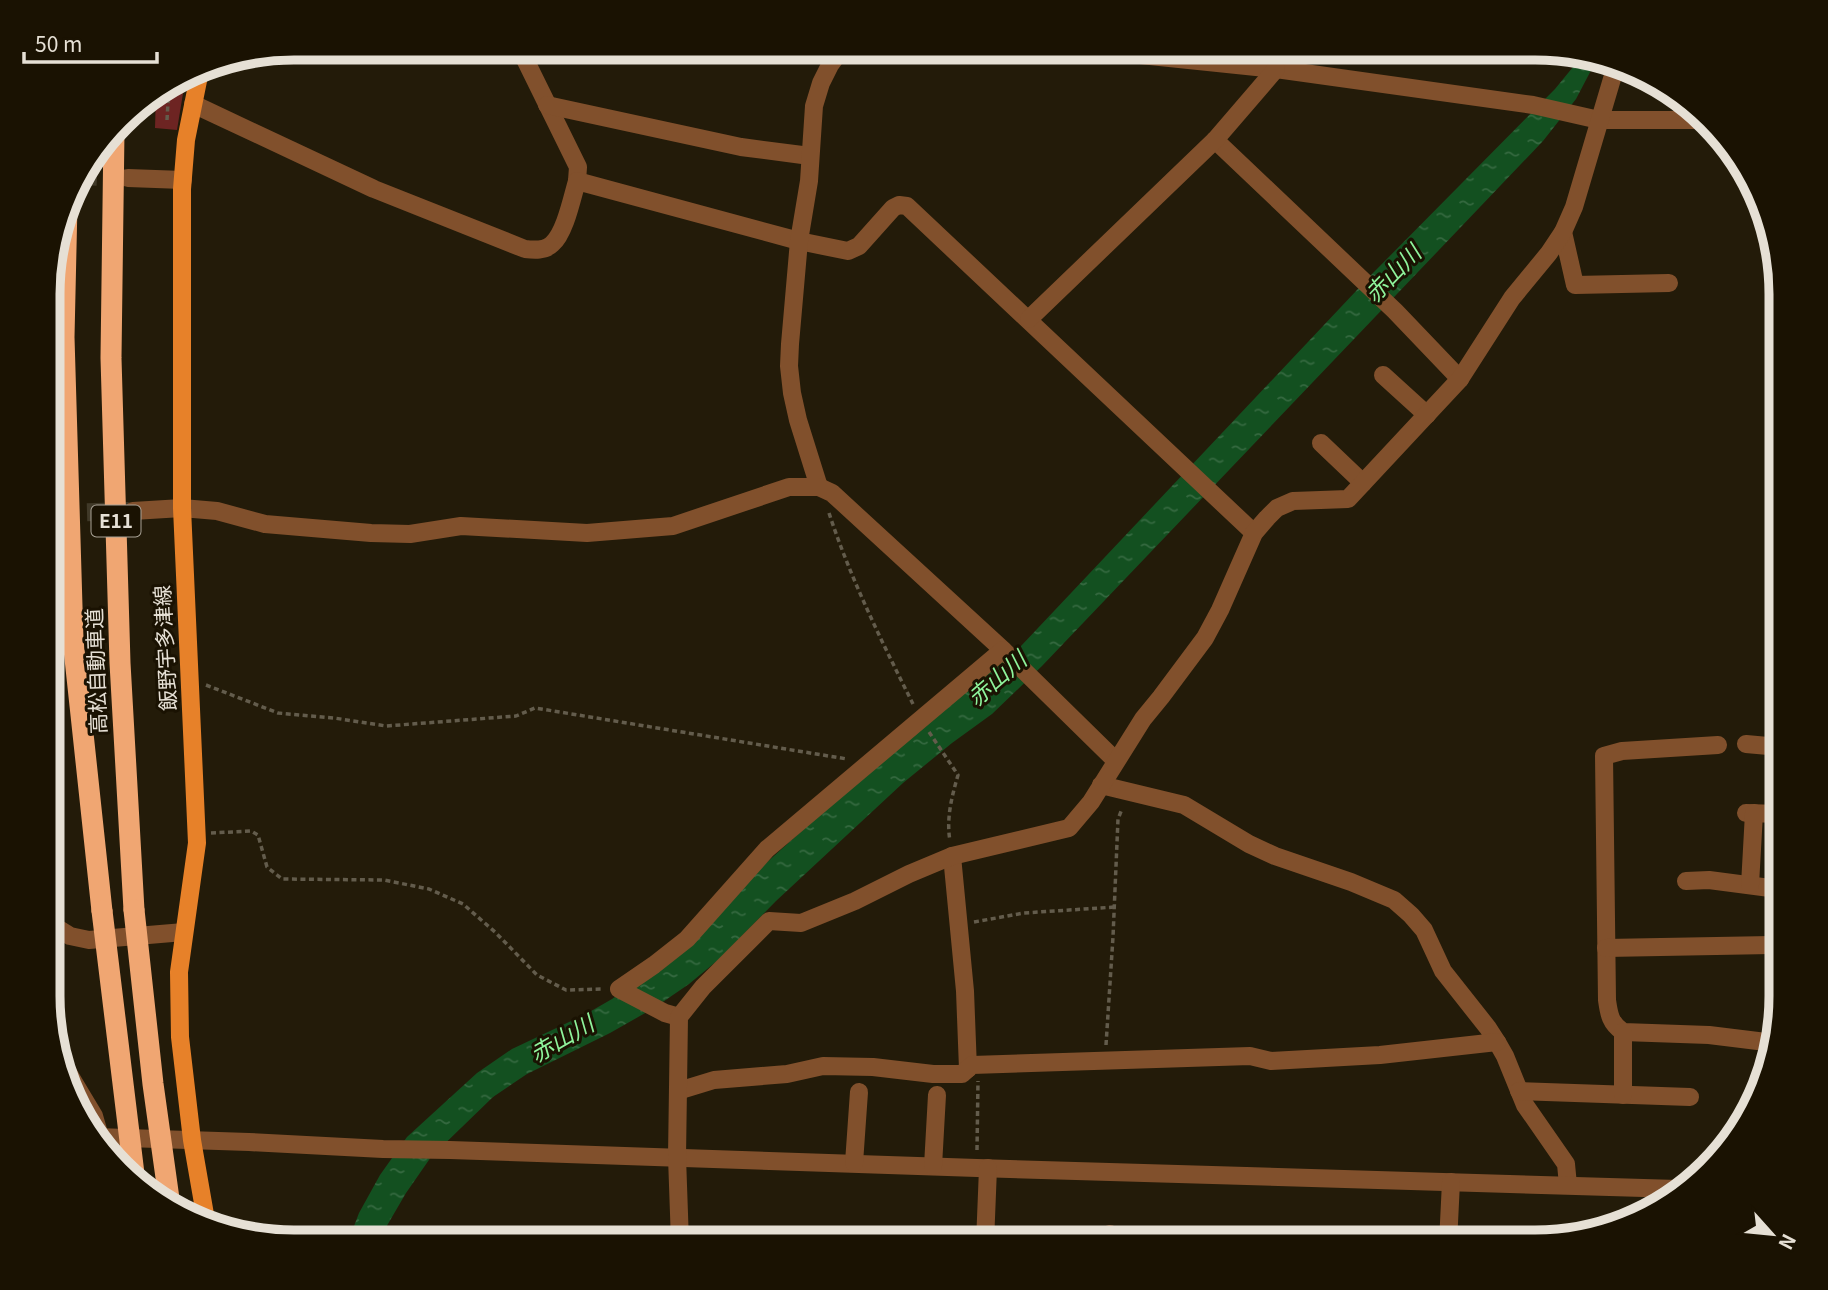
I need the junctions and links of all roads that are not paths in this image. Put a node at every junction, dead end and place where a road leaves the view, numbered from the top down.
1 (525, 60) edge
2 (834, 60) edge
3 (1189, 60) edge
4 (1276, 69) junction
5 (1613, 73) edge
6 (198, 80) edge
7 (194, 104) junction
8 (547, 105) junction
9 (1599, 120) junction
10 (1691, 120) edge
11 (1215, 140) junction
12 (114, 144) edge
13 (810, 156) junction
14 (128, 178) tunnel mouth
15 (183, 180) junction
16 (577, 181) junction
17 (1563, 232) junction
18 (66, 238) edge
19 (799, 241) junction
20 (1669, 283) dead end
21 (1029, 319) junction
22 (1383, 374) dead end
23 (1460, 379) junction
24 (1427, 415) junction
25 (1321, 443) dead end
26 (1363, 483) junction
27 (819, 487) junction
28 (182, 508) junction
29 (132, 511) tunnel mouth
30 (1254, 533) junction
31 (1003, 650) junction
32 (1746, 744) dead end
33 (1718, 745) dead end
34 (1768, 746) edge
35 (1116, 761) junction
36 (1101, 785) junction
37 (1768, 814) edge
38 (952, 856) junction
39 (1686, 881) dead end
40 (1749, 885) junction
41 (1768, 888) edge
42 (60, 930) edge
43 (184, 932) junction
44 (1768, 945) edge
45 (1606, 948) junction
46 (672, 1015) junction
47 (1623, 1032) junction
48 (1497, 1042) junction
49 (1764, 1042) edge
50 (973, 1067) junction
51 (678, 1091) junction
52 (1519, 1091) junction
53 (859, 1092) dead end
54 (937, 1095) dead end
55 (1623, 1095) junction
56 (1690, 1097) dead end
57 (83, 1098) edge
58 (95, 1119) edge
59 (109, 1139) edge
60 (192, 1140) junction
61 (677, 1157) junction
62 (855, 1163) junction
63 (133, 1166) edge
64 (933, 1166) junction
65 (983, 1168) junction
66 (1451, 1182) junction
67 (1568, 1185) junction
68 (1667, 1189) edge
69 (168, 1193) edge
70 (205, 1212) edge
71 (680, 1230) edge
72 (985, 1230) edge
73 (1449, 1230) edge

1 - 8 street
2 - 13 street
3 - 4 street
4 - 9 street
4 - 11 street
5 - 9 street
6 - 7 main road, 飯野宇多津線
7 - 15 main road, 飯野宇多津線
7 - 16 street
8 - 13 street
8 - 16 street
9 - 10 street
9 - 17 street
11 - 21 street
11 - 23 street
12 - 69 highway, 高松自動車道 / E11, bridge
13 - 19 street
14 - 15 street
15 - 28 main road, 飯野宇多津線
16 - 19 street
17 - 20 street
17 - 23 street
18 - 63 highway, 高松自動車道 / E11, bridge
19 - 21 street
19 - 27 street
21 - 30 street
22 - 24 street
23 - 24 street
24 - 26 street
25 - 26 street
26 - 30 street
27 - 28 street
27 - 31 street
28 - 29 street
28 - 43 main road, 飯野宇多津線
30 - 35 street
31 - 35 street
31 - 46 street
32 - 34 street
33 - 45 street
35 - 36 street
36 - 38 street
36 - 48 street
37 - 40 street
38 - 46 street
38 - 50 street
39 - 40 street
40 - 41 street
42 - 43 street
43 - 60 main road, 飯野宇多津線
44 - 45 street
45 - 47 street
46 - 51 street
47 - 49 street
47 - 55 street
48 - 50 street
48 - 52 street
50 - 51 street
51 - 61 street
52 - 55 street
52 - 67 street
53 - 62 street
54 - 64 street
55 - 56 street
57 - 58 street
59 - 60 street
60 - 61 street
60 - 70 main road, 飯野宇多津線
61 - 62 street
61 - 71 street
62 - 64 street
64 - 65 street
65 - 66 street
65 - 72 street
66 - 67 street
66 - 73 street
67 - 68 street

